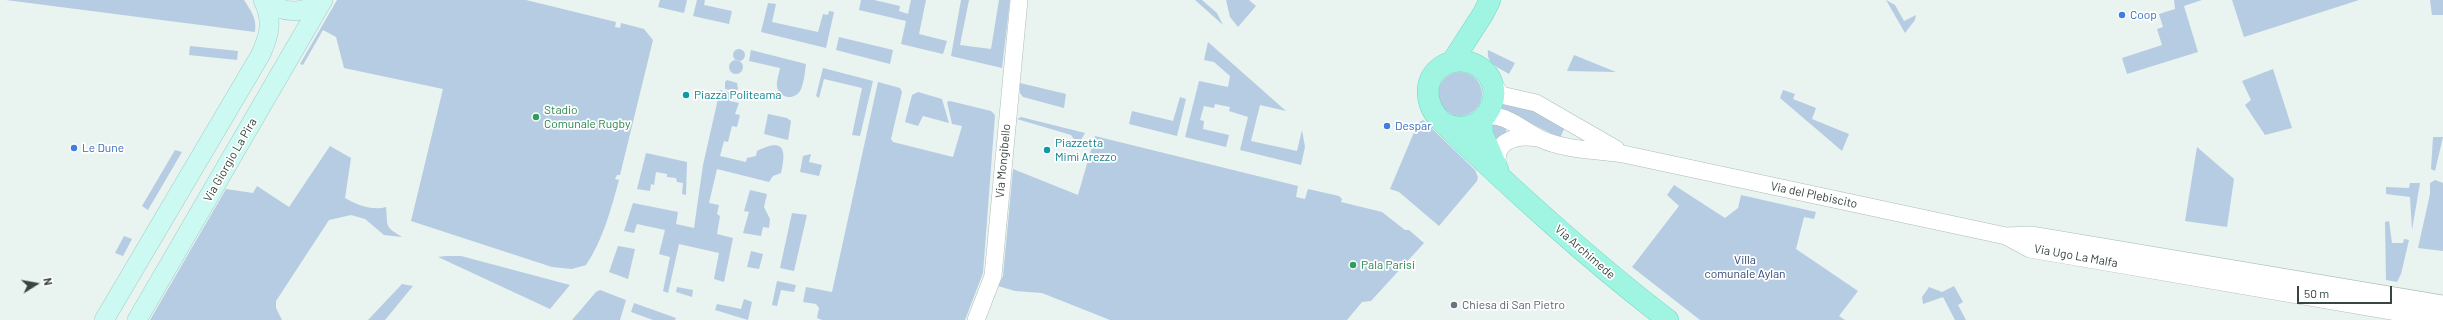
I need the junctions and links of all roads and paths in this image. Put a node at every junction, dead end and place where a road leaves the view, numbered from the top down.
1 (264, 0) edge
2 (322, 0) edge
3 (1019, 0) edge
4 (1486, 7) edge
5 (1452, 62) junction
6 (1486, 74) junction
7 (1483, 119) junction
8 (1442, 122) junction
9 (1542, 139) junction
10 (1623, 154) junction
11 (1502, 178) junction
12 (2006, 236) junction
13 (2443, 304) edge
14 (104, 320) edge
15 (137, 320) edge
16 (976, 320) edge
17 (1668, 320) edge
18 (2443, 320) edge

1 - 2 main road
1 - 14 main road
2 - 15 main road, Via Giorgio La Pira
3 - 16 street, Via Mongibello
4 - 5 main road
4 - 6 main road
5 - 6 main road
5 - 8 main road
6 - 7 main road
6 - 10 street, Via del Plebiscito
7 - 8 main road
7 - 9 street, Via del Plebiscito
7 - 11 main road
8 - 11 main road, Via Archimede
9 - 10 street, Via del Plebiscito
9 - 11 street
10 - 12 street, Via del Plebiscito
11 - 17 main road, Via Archimede
12 - 13 street, Via Ugo La Malfa
12 - 18 street, Via Ugo La Malfa

